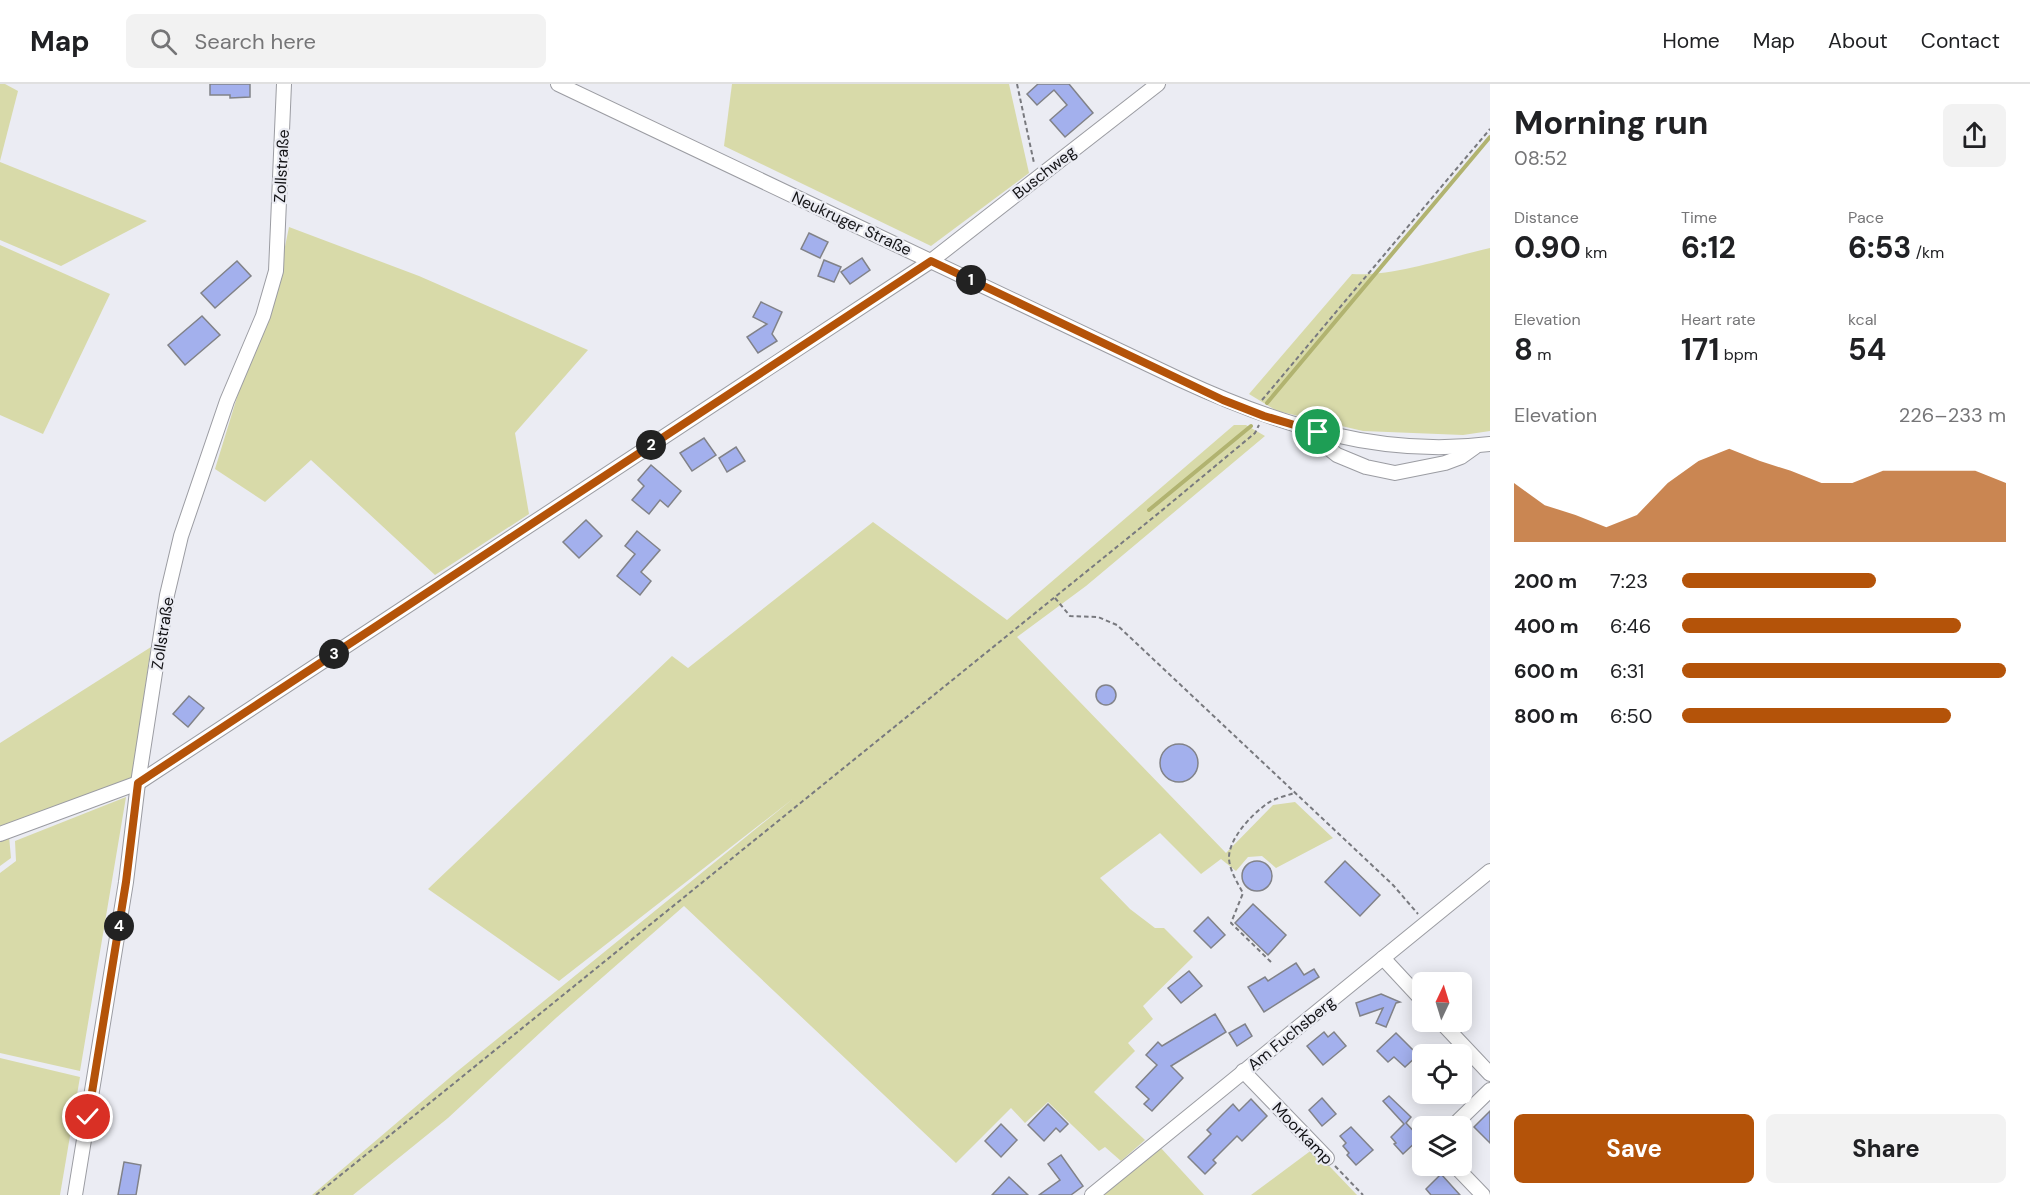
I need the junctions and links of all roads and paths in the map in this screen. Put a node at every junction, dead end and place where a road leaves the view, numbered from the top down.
1 (284, 84) edge
2 (558, 84) edge
3 (1017, 84) edge
4 (1158, 84) edge
5 (1490, 129) edge
6 (1040, 176) junction
7 (931, 261) junction
8 (1258, 413) junction
9 (1318, 432) junction
10 (1483, 445) edge
11 (1054, 597) junction
12 (138, 783) junction
13 (1294, 793) junction
14 (0, 834) edge
15 (1490, 872) edge
16 (1426, 923) junction
17 (1383, 958) junction
18 (1270, 962) dead end
19 (1412, 989) edge
20 (1450, 1032) edge
21 (1243, 1071) junction
22 (1490, 1074) edge
23 (1490, 1090) edge
24 (1463, 1116) edge
25 (1327, 1158) joint
26 (1465, 1176) edge
27 (75, 1195) edge
28 (316, 1195) edge
29 (1092, 1195) edge
30 (1363, 1195) edge
31 (1483, 1195) edge

1 - 12 street, Zollstraße
2 - 7 street, Neukruger Straße
3 - 6 path
4 - 6 street, Buschweg
5 - 8 path
6 - 7 street, Buschweg
7 - 8 street, Neukruger Straße
7 - 12 street, Buschweg
8 - 9 street, Neukruger Straße
8 - 11 path
9 - 10 street, Neukruger Straße
9 - 10 street
11 - 13 path
11 - 28 path
12 - 14 street, Buschweg
12 - 27 street, Zollstraße
13 - 16 path
13 - 18 path
15 - 16 street, Am Fuchsberg
16 - 17 street, Am Fuchsberg
17 - 19 street
17 - 21 street, Am Fuchsberg
20 - 22 street
21 - 25 street, Moorkamp
21 - 29 street, Am Fuchsberg
23 - 24 street
25 - 30 path, Moorkamp
26 - 31 street

